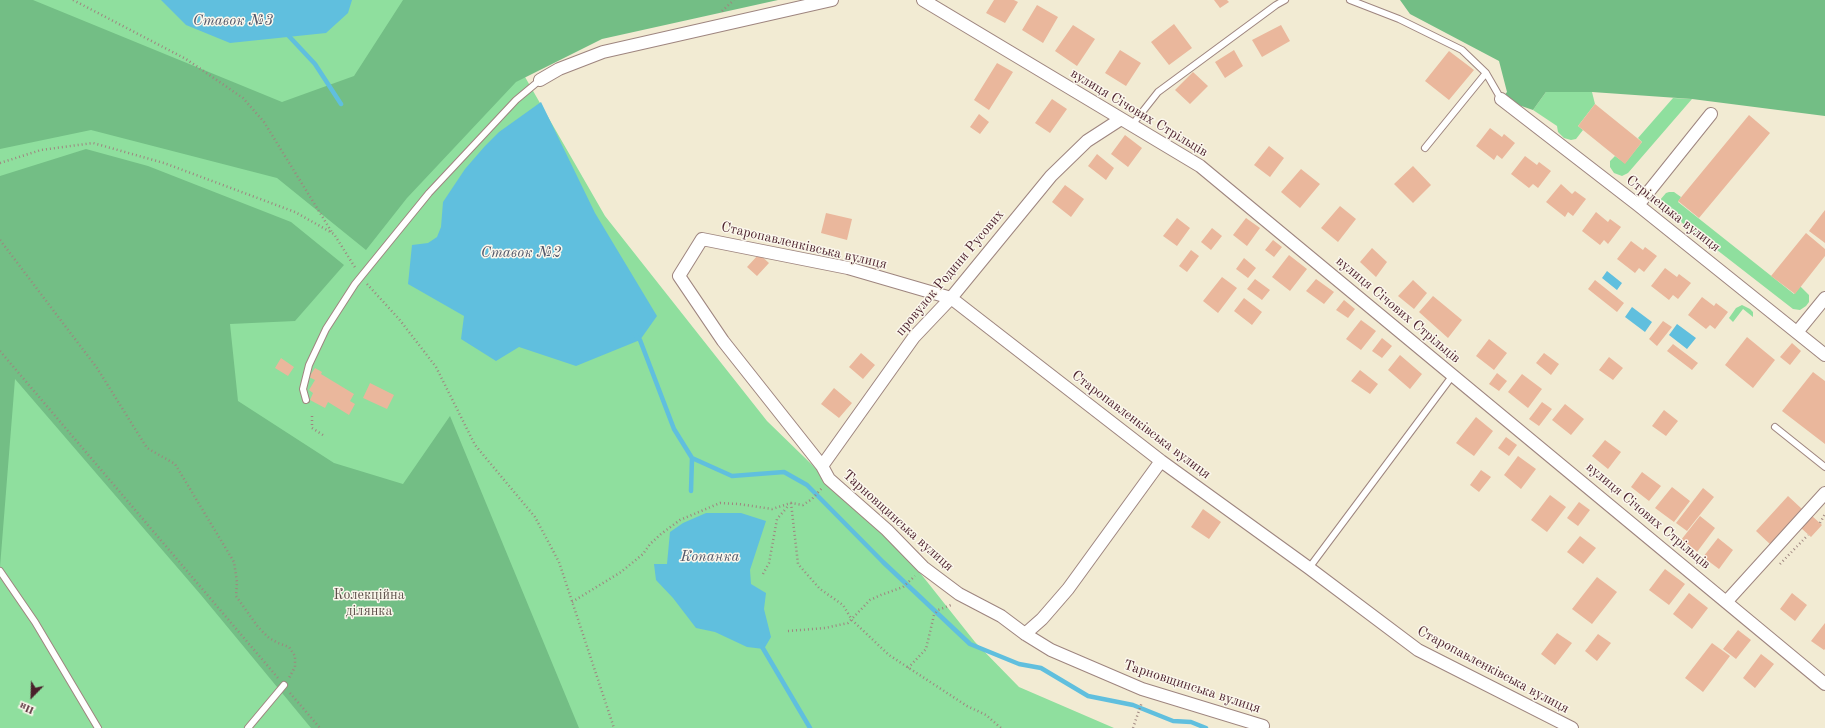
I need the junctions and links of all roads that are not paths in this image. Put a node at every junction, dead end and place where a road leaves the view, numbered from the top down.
1 (832, 0) edge
2 (923, 0) edge
3 (1285, 0) edge
4 (1350, 0) edge
5 (1486, 73) junction
6 (540, 80) joint
7 (1501, 99) joint
8 (1711, 114) dead end
9 (1126, 122) junction
10 (1425, 148) dead end
11 (1638, 205) junction
12 (678, 276) joint
13 (951, 298) junction
14 (1825, 298) edge
15 (1798, 331) junction
16 (1825, 355) edge
17 (1453, 375) junction
18 (306, 400) dead end
19 (1775, 427) dead end
20 (1161, 461) junction
21 (822, 466) junction
22 (1825, 466) edge
23 (1825, 493) edge
24 (1309, 568) junction
25 (0, 572) edge
26 (1727, 601) junction
27 (1025, 634) junction
28 (1825, 684) edge
29 (284, 685) road end
30 (1263, 726) dead end
31 (98, 728) edge
32 (248, 728) edge
33 (1572, 728) edge

1 - 6 street
2 - 9 street, вулиця Січових Стрільців
3 - 9 lane
4 - 5 lane
5 - 7 lane
5 - 10 lane
6 - 18 lane
7 - 11 street, Стрілецька вулиця
8 - 11 street
9 - 13 street, провулок Родини Русових
9 - 17 street, вулиця Січових Стрільців
11 - 15 street, Стрілецька вулиця
12 - 13 street, Старопавленківська вулиця
12 - 21 street, Тарновщинська вулиця
13 - 20 street, Старопавленківська вулиця
13 - 21 street, провулок Родини Русових
14 - 15 street
15 - 16 street, Стрілецька вулиця
17 - 24 lane
17 - 26 street, вулиця Січових Стрільців
19 - 22 lane
20 - 24 street, Старопавленківська вулиця
20 - 27 street
21 - 27 street, Тарновщинська вулиця
23 - 26 street
24 - 33 street, Старопавленківська вулиця
25 - 31 lane
26 - 28 street, вулиця Січових Стрільців
27 - 30 street, Тарновщинська вулиця
29 - 32 lane

